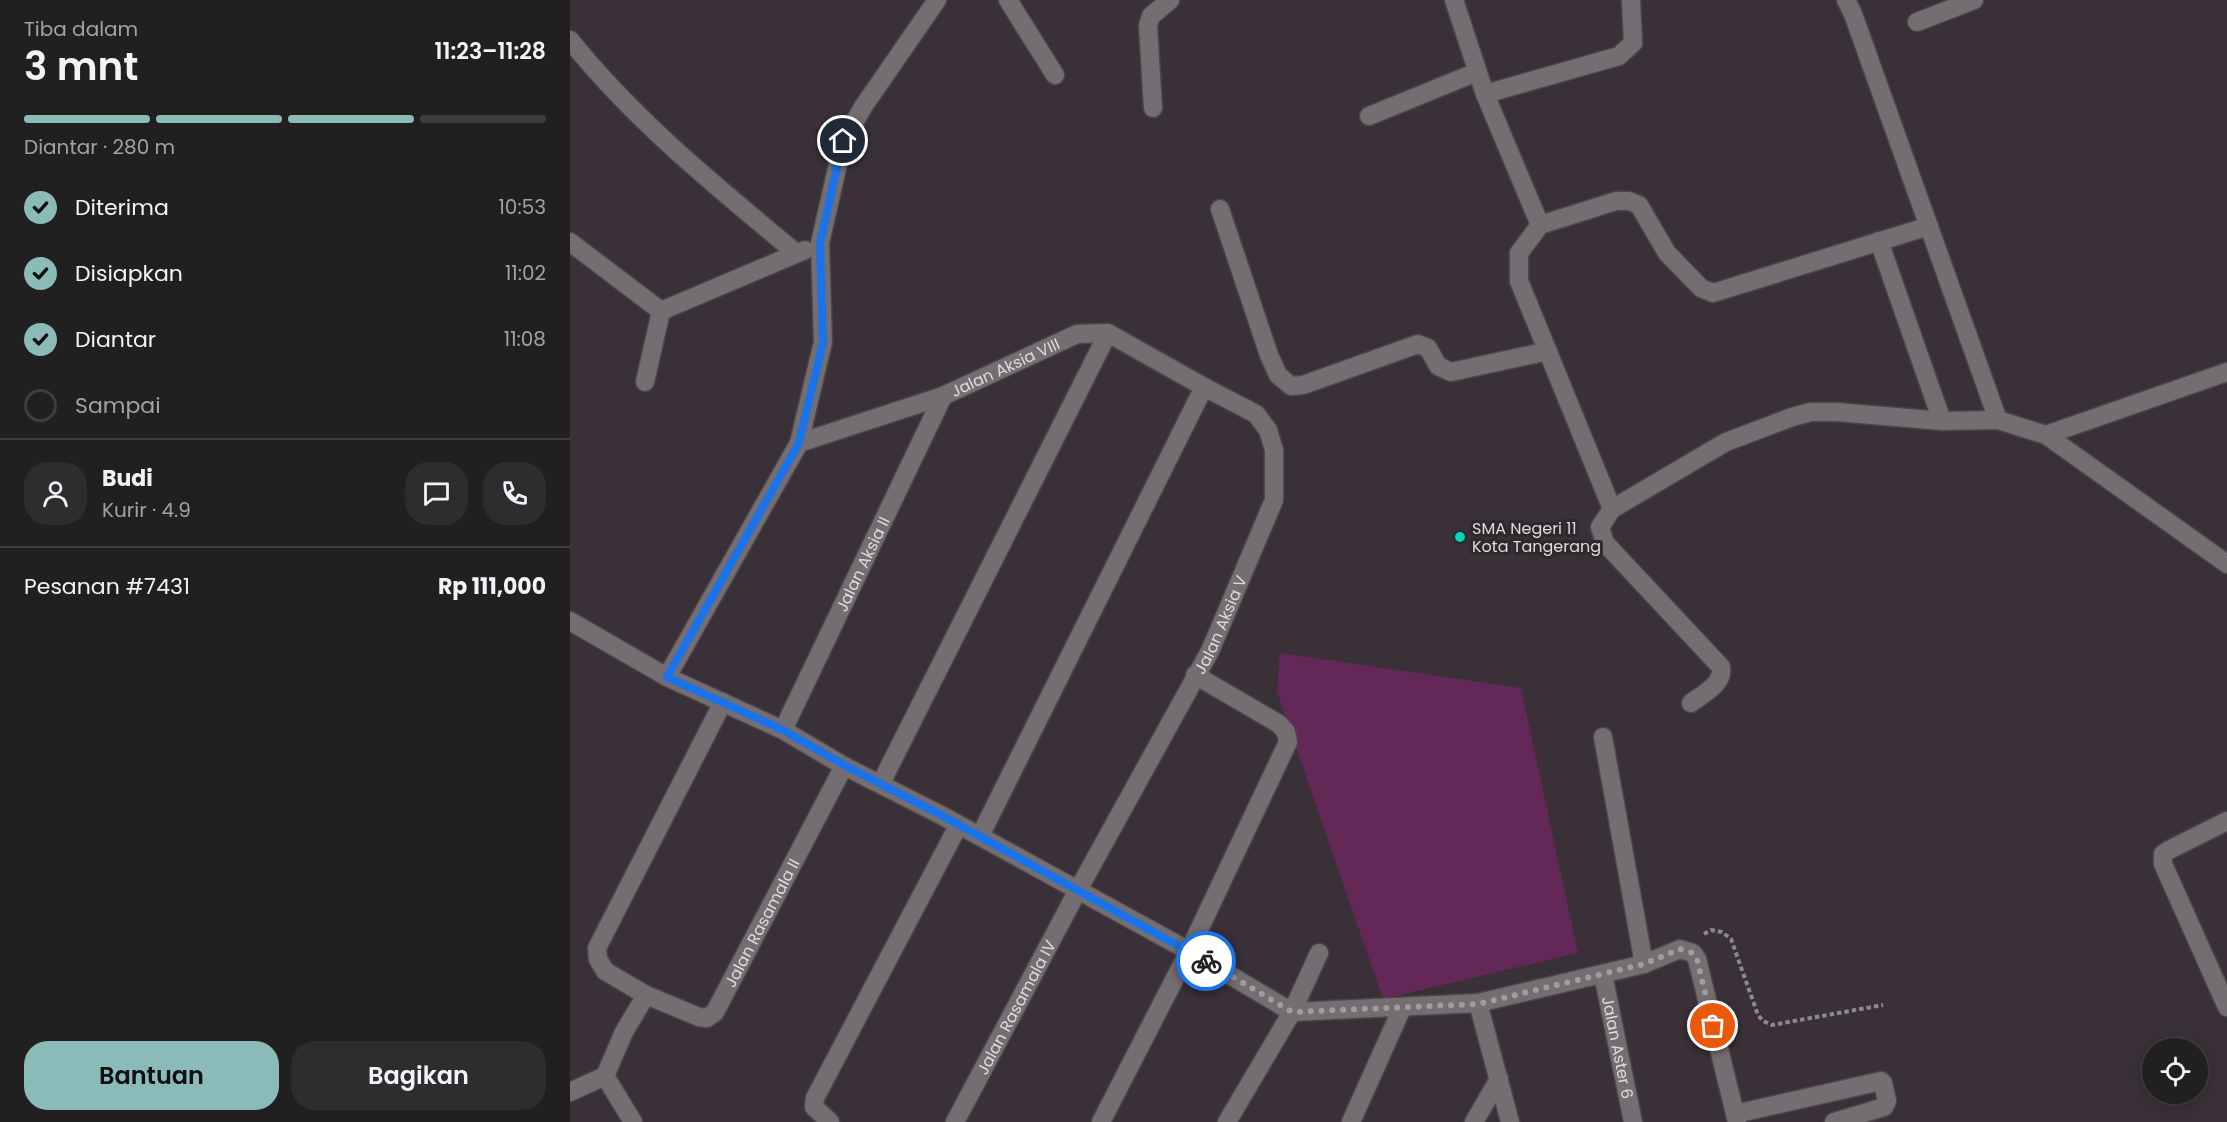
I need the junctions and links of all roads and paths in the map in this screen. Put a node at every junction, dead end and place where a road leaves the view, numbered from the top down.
1 (937, 0) edge
2 (1008, 0) edge
3 (1170, 0) edge
4 (1454, 0) edge
5 (1631, 0) edge
6 (1846, 0) edge
7 (1974, 0) edge
8 (1917, 22) dead end
9 (570, 40) edge
10 (1477, 72) junction
11 (1055, 75) dead end
12 (1485, 94) junction
13 (1153, 108) dead end
14 (1369, 116) dead end
15 (1220, 208) dead end
16 (1540, 225) junction
17 (1929, 226) junction
18 (1879, 241) junction
19 (570, 242) edge
20 (820, 243) junction
21 (796, 253) junction
22 (661, 312) junction
23 (1108, 333) junction
24 (1548, 351) junction
25 (2227, 372) edge
26 (645, 382) dead end
27 (1200, 395) junction
28 (943, 396) junction
29 (1998, 420) junction
30 (1942, 421) junction
31 (2046, 435) junction
32 (799, 443) junction
33 (1612, 509) junction
34 (2227, 564) edge
35 (570, 621) edge
36 (1195, 675) junction
37 (667, 677) junction
38 (723, 702) junction
39 (1691, 703) dead end
40 (783, 730) junction
41 (1603, 737) dead end
42 (844, 765) junction
43 (881, 783) junction
44 (2227, 821) edge
45 (958, 826) junction
46 (981, 836) junction
47 (1078, 890) junction
48 (1189, 951) junction
49 (1687, 951) junction
50 (1319, 953) dead end
51 (1644, 964) junction
52 (1603, 974) junction
53 (646, 996) junction
54 (1478, 1004) junction
55 (1883, 1005) dead end
56 (2227, 1007) edge
57 (1402, 1008) junction
58 (1292, 1012) junction
59 (605, 1076) junction
60 (1499, 1079) junction
61 (570, 1092) edge
62 (1736, 1118) edge
63 (633, 1122) edge
64 (830, 1122) edge
65 (955, 1122) edge
66 (1101, 1122) edge
67 (1227, 1122) edge
68 (1351, 1122) edge
69 (1474, 1122) edge
70 (1510, 1122) edge
71 (1632, 1122) edge
72 (1834, 1122) edge

1 - 20 street
2 - 11 street
3 - 13 street
4 - 10 street
5 - 12 street
6 - 17 street
7 - 8 street
9 - 21 street
10 - 12 street
10 - 14 street
12 - 16 street
15 - 24 street
16 - 18 street
16 - 24 street
17 - 18 street
17 - 29 street
18 - 30 street
19 - 22 street
20 - 21 street
20 - 32 street
21 - 22 street
22 - 26 street
23 - 27 street
23 - 28 street, Jalan Aksia VIII
23 - 43 street
24 - 33 street
25 - 31 street
27 - 36 street, Jalan Aksia V
27 - 46 street
28 - 32 street, Jalan Aksia VIII
28 - 40 street, Jalan Aksia II
29 - 30 street
29 - 31 street
30 - 33 street
31 - 34 street
32 - 37 street
33 - 39 street
35 - 37 street
36 - 47 street, Jalan Aksia V
36 - 48 street
37 - 38 street
38 - 40 street
38 - 53 street, Jalan Rasamala II
40 - 42 street
41 - 51 street
42 - 43 street
42 - 53 street, Jalan Rasamala II
43 - 45 street
44 - 56 street
45 - 46 street
45 - 64 street
46 - 47 street
47 - 48 street
47 - 65 street, Jalan Rasamala IV
48 - 58 street
48 - 66 street
49 - 51 street
49 - 55 path
49 - 62 street
50 - 58 street
51 - 52 street
52 - 54 street
52 - 71 street, Jalan Aster 6
53 - 59 street
54 - 57 street
54 - 60 street
57 - 58 street
57 - 68 street
58 - 67 street
59 - 61 street
59 - 63 street
60 - 69 street
60 - 70 street
62 - 72 street

